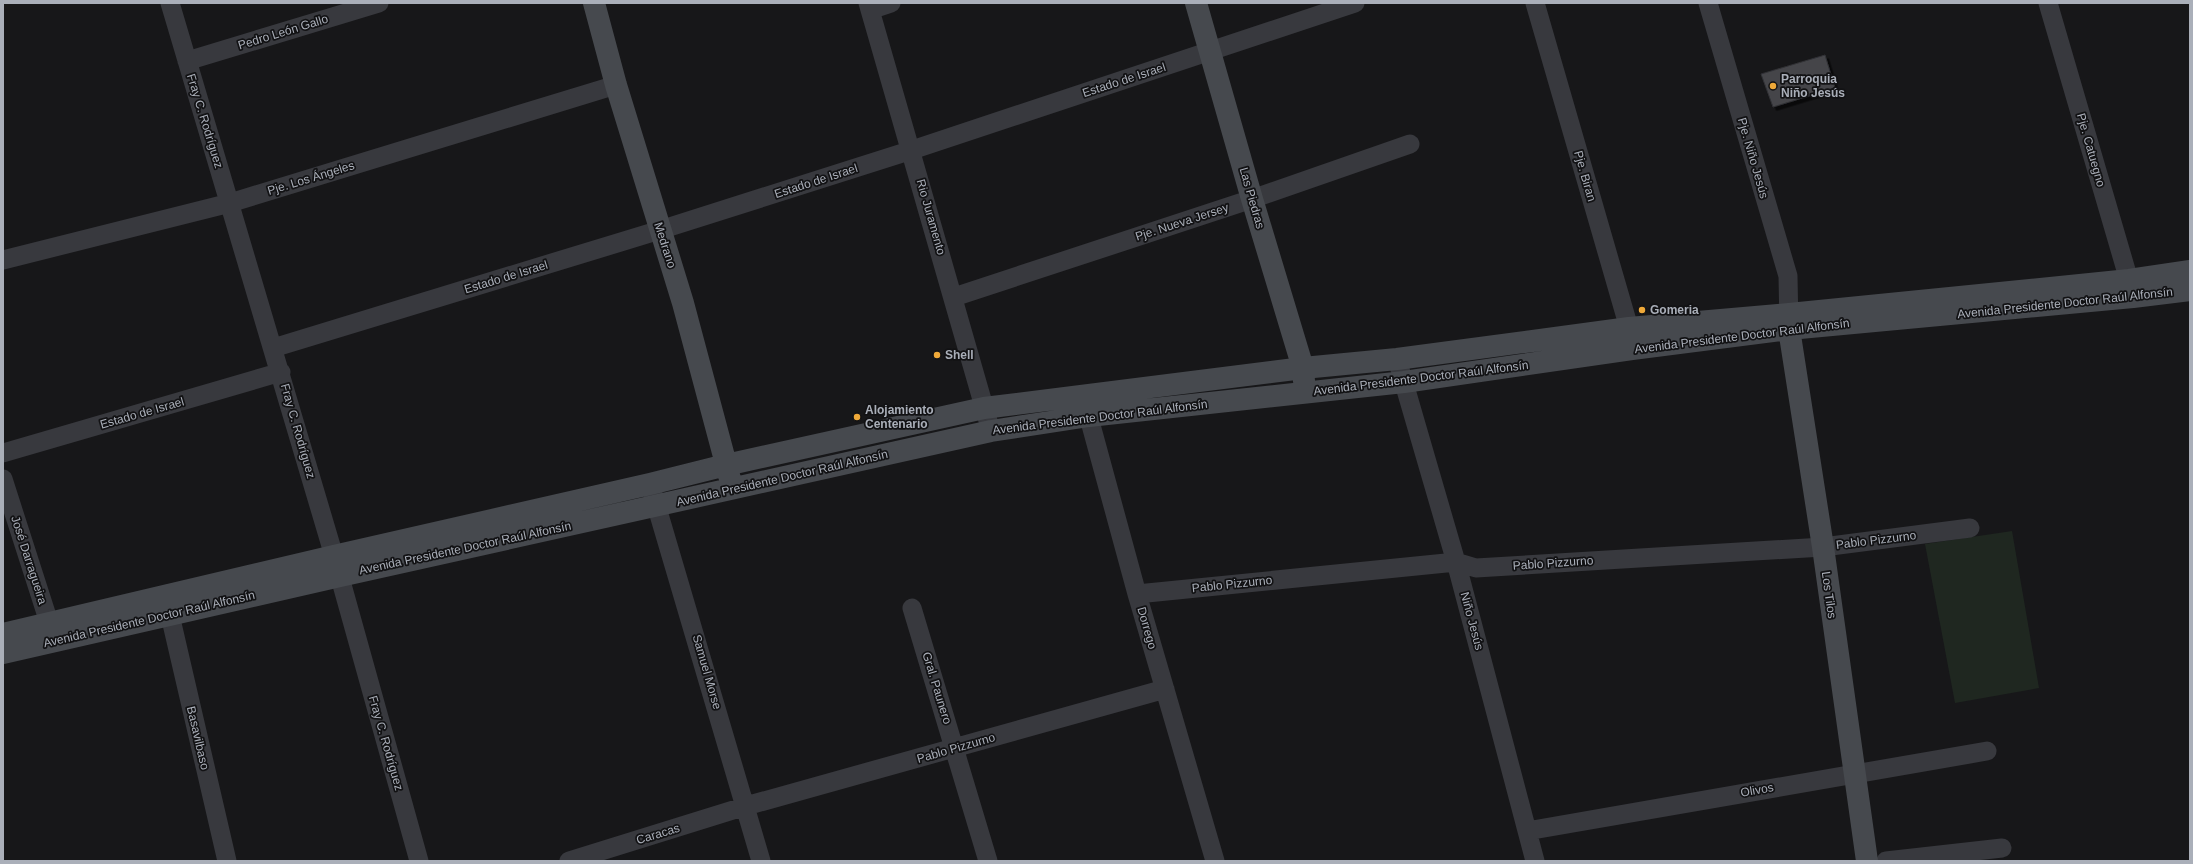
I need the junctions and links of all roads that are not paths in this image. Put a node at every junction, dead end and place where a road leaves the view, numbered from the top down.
1 (170, 3) edge
2 (379, 3) edge
3 (594, 3) edge
4 (891, 3) edge
5 (1196, 3) edge
6 (1356, 3) edge
7 (1535, 3) edge
8 (1708, 3) edge
9 (2048, 3) edge
10 (869, 6) edge
11 (1211, 52) junction
12 (187, 61) junction
13 (616, 85) junction
14 (1410, 144) dead end
15 (912, 150) junction
16 (1252, 199) junction
17 (230, 203) junction
18 (660, 230) junction
19 (3, 260) edge
20 (2190, 271) edge
21 (2131, 289) junction
22 (2190, 290) edge
23 (954, 297) junction
24 (1789, 322) junction
25 (1630, 339) junction
26 (273, 348) junction
27 (1398, 359) junction
28 (1303, 368) junction
29 (281, 372) junction
30 (1404, 382) junction
31 (1306, 392) junction
32 (1082, 394) junction
33 (984, 408) junction
34 (1089, 416) junction
35 (991, 431) junction
36 (3, 453) edge
37 (726, 465) junction
38 (3, 479) edge
39 (650, 484) junction
40 (733, 488) junction
41 (657, 506) junction
42 (1970, 528) dead end
43 (1823, 547) junction
44 (1456, 562) junction
45 (337, 566) junction
46 (1137, 594) junction
47 (912, 608) dead end
48 (170, 615) junction
49 (53, 632) junction
50 (3, 634) edge
51 (3, 653) edge
52 (1165, 689) junction
53 (955, 748) junction
54 (1987, 751) dead end
55 (1854, 773) junction
56 (746, 806) junction
57 (1528, 831) junction
58 (2002, 848) dead end
59 (227, 861) edge
60 (419, 861) edge
61 (569, 861) edge
62 (761, 861) edge
63 (988, 861) edge
64 (1215, 861) edge
65 (1535, 861) edge
66 (1867, 861) edge
67 (1886, 861) edge

1 - 12 street, Fray C. Rodríguez
2 - 12 street, Pedro León Gallo
3 - 13 main road, Medrano
4 - 10 street
5 - 11 main road, Las Piedras
6 - 11 street, Estado de Israel
7 - 25 street, Pje. Biran
8 - 24 street, Pje. Niño Jesús
9 - 21 street, Pje. Catuegno
10 - 15 street, Rio Juramento
11 - 15 street, Estado de Israel
11 - 16 main road, Las Piedras
12 - 17 street, Fray C. Rodríguez
13 - 17 street, Pje. Los Ángeles
13 - 18 main road, Medrano
14 - 16 street, Pje. Nueva Jersey
15 - 18 street, Estado de Israel
15 - 23 street, Rio Juramento
16 - 23 street, Pje. Nueva Jersey
16 - 28 main road, Las Piedras
17 - 19 street, Pje. Los Ángeles
17 - 26 street, Fray C. Rodríguez
18 - 26 street, Estado de Israel
18 - 37 main road, Medrano
20 - 21 main road, Avenida Presidente Doctor Raúl Alfonsín
21 - 22 main road, Avenida Presidente Doctor Raúl Alfonsín
21 - 24 main road, Avenida Presidente Doctor Raúl Alfonsín
23 - 33 street, Rio Juramento
24 - 25 main road, Avenida Presidente Doctor Raúl Alfonsín
24 - 43 main road, Los Tilos
25 - 27 main road, Avenida Presidente Doctor Raúl Alfonsín
25 - 30 main road, Avenida Presidente Doctor Raúl Alfonsín
26 - 29 street, Fray C. Rodríguez
27 - 28 main road, Avenida Presidente Doctor Raúl Alfonsín
27 - 30 street, Niño Jesús
28 - 31 main road, Las Piedras
28 - 32 main road, Avenida Presidente Doctor Raúl Alfonsín
29 - 36 street, Estado de Israel
29 - 45 street, Fray C. Rodríguez
30 - 31 main road, Avenida Presidente Doctor Raúl Alfonsín
30 - 44 street, Niño Jesús
31 - 34 main road, Avenida Presidente Doctor Raúl Alfonsín
32 - 33 main road, Avenida Presidente Doctor Raúl Alfonsín
32 - 34 street, Dorrego
33 - 35 street, Rio Juramento
33 - 37 main road, Avenida Presidente Doctor Raúl Alfonsín
34 - 35 main road, Avenida Presidente Doctor Raúl Alfonsín
34 - 46 street, Dorrego
35 - 40 main road, Avenida Presidente Doctor Raúl Alfonsín
37 - 39 main road, Avenida Presidente Doctor Raúl Alfonsín
37 - 40 main road, Medrano
38 - 49 street, José Darragueira
39 - 41 street, Samuel Morse
39 - 45 main road, Avenida Presidente Doctor Raúl Alfonsín
40 - 41 main road, Avenida Presidente Doctor Raúl Alfonsín
41 - 45 main road, Avenida Presidente Doctor Raúl Alfonsín
41 - 56 street, Samuel Morse
42 - 43 street, Pablo Pizzurno
43 - 44 street, Pablo Pizzurno
43 - 55 main road, Los Tilos
44 - 46 street, Pablo Pizzurno
44 - 57 street, Niño Jesús
45 - 48 main road, Avenida Presidente Doctor Raúl Alfonsín
45 - 49 main road, Avenida Presidente Doctor Raúl Alfonsín
45 - 60 street, Fray C. Rodríguez
46 - 52 street, Dorrego
47 - 53 street, Gral. Paunero
48 - 49 main road, Avenida Presidente Doctor Raúl Alfonsín
48 - 59 street, Basavilbaso
49 - 50 main road, Avenida Presidente Doctor Raúl Alfonsín
49 - 51 main road, Avenida Presidente Doctor Raúl Alfonsín
52 - 53 street, Pablo Pizzurno
52 - 64 street, Dorrego
53 - 56 street, Pablo Pizzurno
53 - 63 street, Gral. Paunero
54 - 55 street, Olivos
55 - 57 street, Olivos
55 - 66 main road, Los Tilos
56 - 61 street, Caracas
56 - 62 street, Samuel Morse
57 - 65 street, Niño Jesús
58 - 67 street

